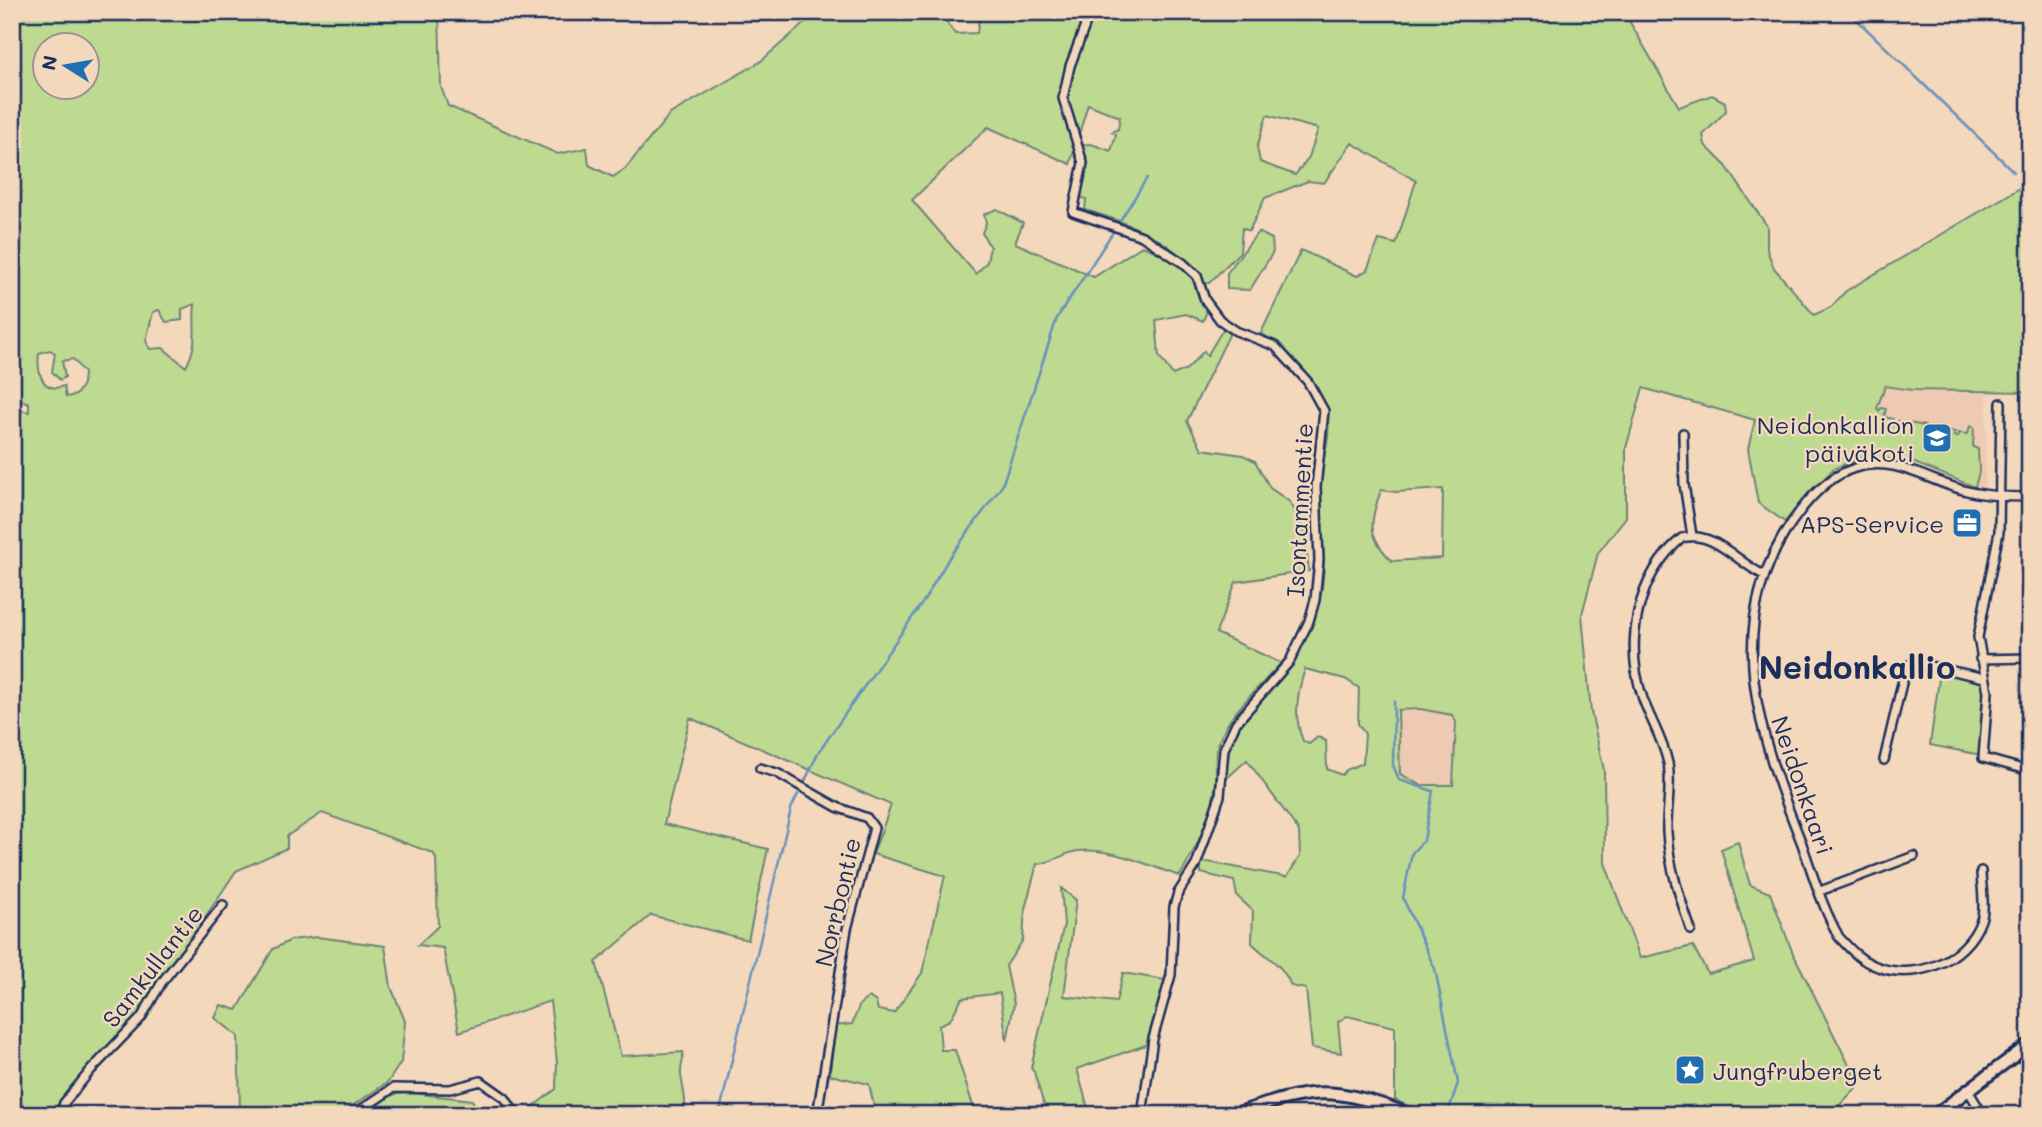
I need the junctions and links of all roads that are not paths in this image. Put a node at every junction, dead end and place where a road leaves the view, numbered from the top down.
1 (1079, 12) edge
2 (2001, 403) dead end
3 (1683, 433) dead end
4 (2000, 497) junction
5 (2030, 497) edge
6 (1692, 536) junction
7 (1764, 575) junction
8 (2030, 658) edge
9 (1980, 659) junction
10 (1985, 677) junction
11 (1884, 760) dead end
12 (760, 768) dead end
13 (2030, 771) edge
14 (1914, 856) dead end
15 (1982, 871) dead end
16 (1820, 891) junction
17 (223, 905) dead end
18 (1691, 930) dead end
19 (2030, 1044) edge
20 (1968, 1090) junction
21 (1978, 1113) edge
22 (60, 1115) edge
23 (353, 1115) edge
24 (516, 1115) edge
25 (817, 1115) edge
26 (1142, 1115) edge
27 (1233, 1115) edge
28 (1411, 1115) edge
29 (1935, 1115) edge

1 - 26 street, Isontammentie
2 - 4 street
3 - 6 street
4 - 5 street, Neidonkaari
4 - 7 street, Neidonkaari
4 - 9 street
6 - 7 street
6 - 18 street
7 - 16 street, Neidonkaari
8 - 9 street
9 - 10 street
10 - 11 street
10 - 13 street
12 - 25 street, Norrbontie
14 - 16 street
15 - 16 street, Neidonkaari
17 - 22 street, Samkullantie
19 - 20 street
20 - 21 street
20 - 29 street
23 - 24 street
27 - 28 street

